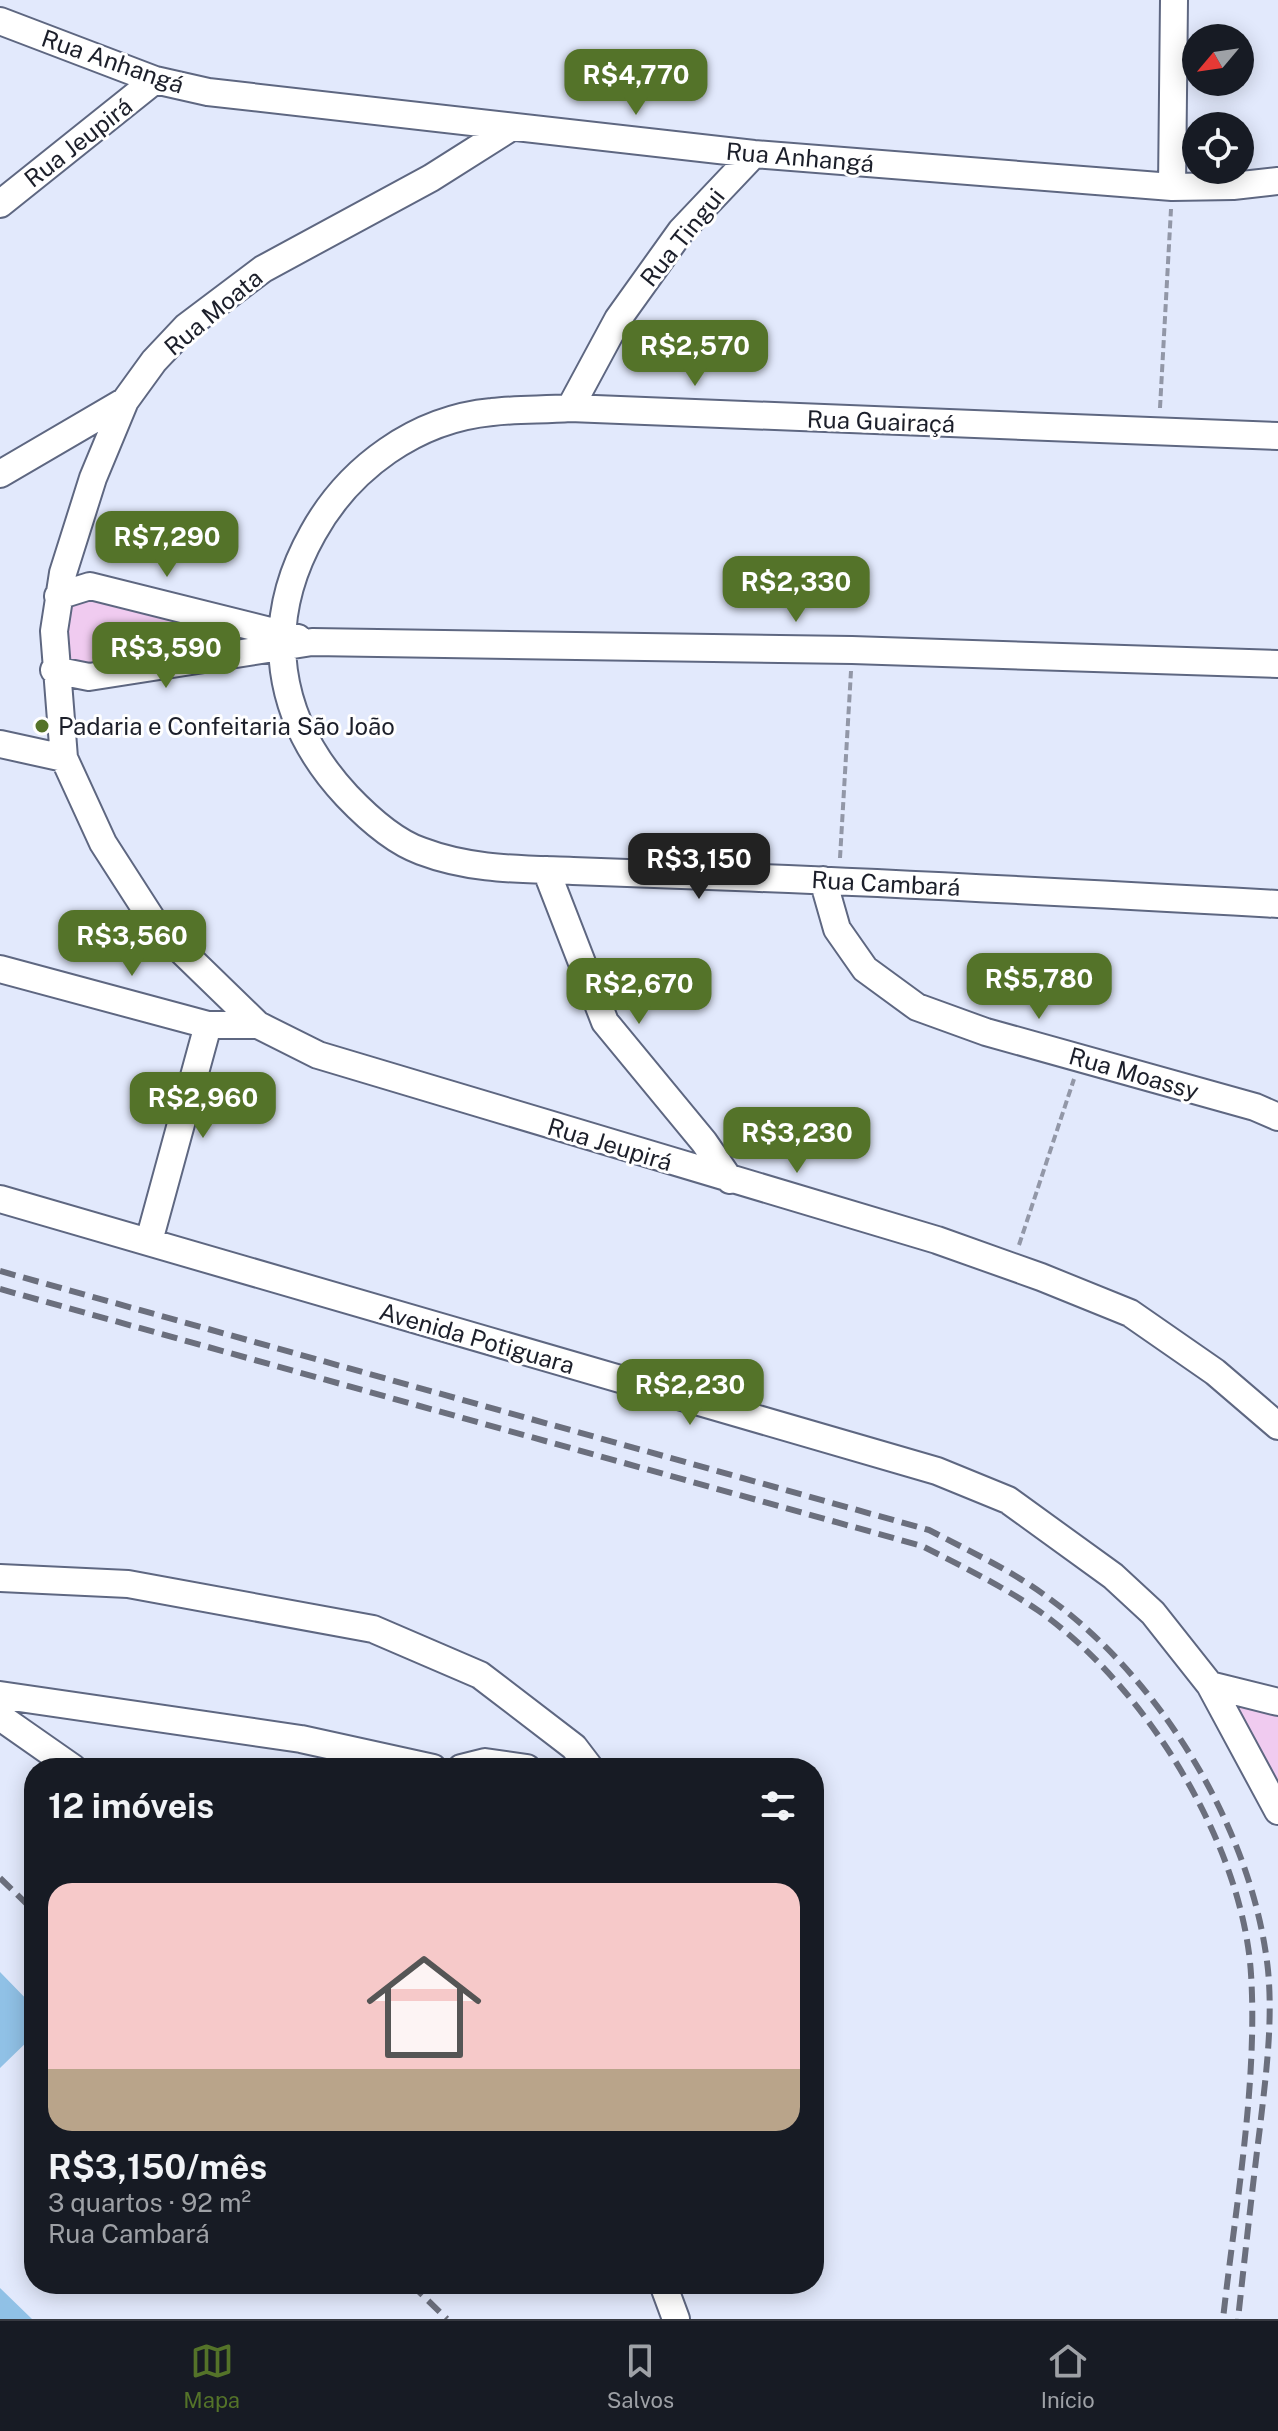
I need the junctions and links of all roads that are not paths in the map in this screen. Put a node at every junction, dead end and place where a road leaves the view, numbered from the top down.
1 (1174, 0) edge
2 (0, 21) edge
3 (155, 80) junction
4 (510, 128) junction
5 (754, 154) junction
6 (1278, 181) edge
7 (1172, 187) junction
8 (0, 204) edge
9 (125, 401) junction
10 (570, 408) junction
11 (1278, 436) edge
12 (0, 474) edge
13 (58, 596) junction
14 (281, 640) junction
15 (1278, 664) edge
16 (54, 670) junction
17 (0, 744) edge
18 (64, 758) junction
19 (546, 870) junction
20 (831, 880) junction
21 (1278, 904) edge
22 (0, 969) edge
23 (208, 1025) junction
24 (258, 1025) junction
25 (1278, 1117) edge
26 (730, 1180) junction
27 (0, 1199) edge
28 (149, 1241) junction
29 (1278, 1426) edge
30 (0, 1578) edge
31 (1210, 1685) junction
32 (0, 1695) edge
33 (1278, 1702) edge
34 (0, 1717) edge
35 (59, 1758) edge
36 (345, 1758) edge
37 (582, 1758) edge
38 (1278, 1811) edge
39 (667, 2294) edge
40 (676, 2319) edge

1 - 7 street
2 - 3 street, Rua Anhangá
3 - 4 street, Rua Anhangá
3 - 8 street, Rua Jeupirá
4 - 5 street, Rua Anhangá
4 - 9 street, Rua Moata
5 - 7 street, Rua Anhangá
5 - 10 street, Rua Tingui
6 - 7 street, Rua Anhangá
9 - 12 street
9 - 13 street, Rua Moata
10 - 11 street, Rua Guairaçá
10 - 14 street, Rua Guairaçá
13 - 14 street
13 - 16 street, Rua Moata
14 - 15 street
14 - 16 street
14 - 19 street, Rua Cambará
16 - 18 street, Rua Moata
17 - 18 street
18 - 24 street, Rua Moata
19 - 20 street, Rua Cambará
19 - 26 street
20 - 21 street, Rua Cambará
20 - 25 street, Rua Moassy
22 - 23 street, Rua Jeupirá
23 - 24 street, Rua Jeupirá
23 - 28 street
24 - 26 street, Rua Jeupirá
26 - 29 street, Rua Jeupirá
27 - 28 street, Avenida Potiguara
28 - 31 street, Avenida Potiguara
30 - 37 street
31 - 33 street
31 - 38 street, Avenida Potiguara
32 - 36 street
34 - 35 street
39 - 40 street

